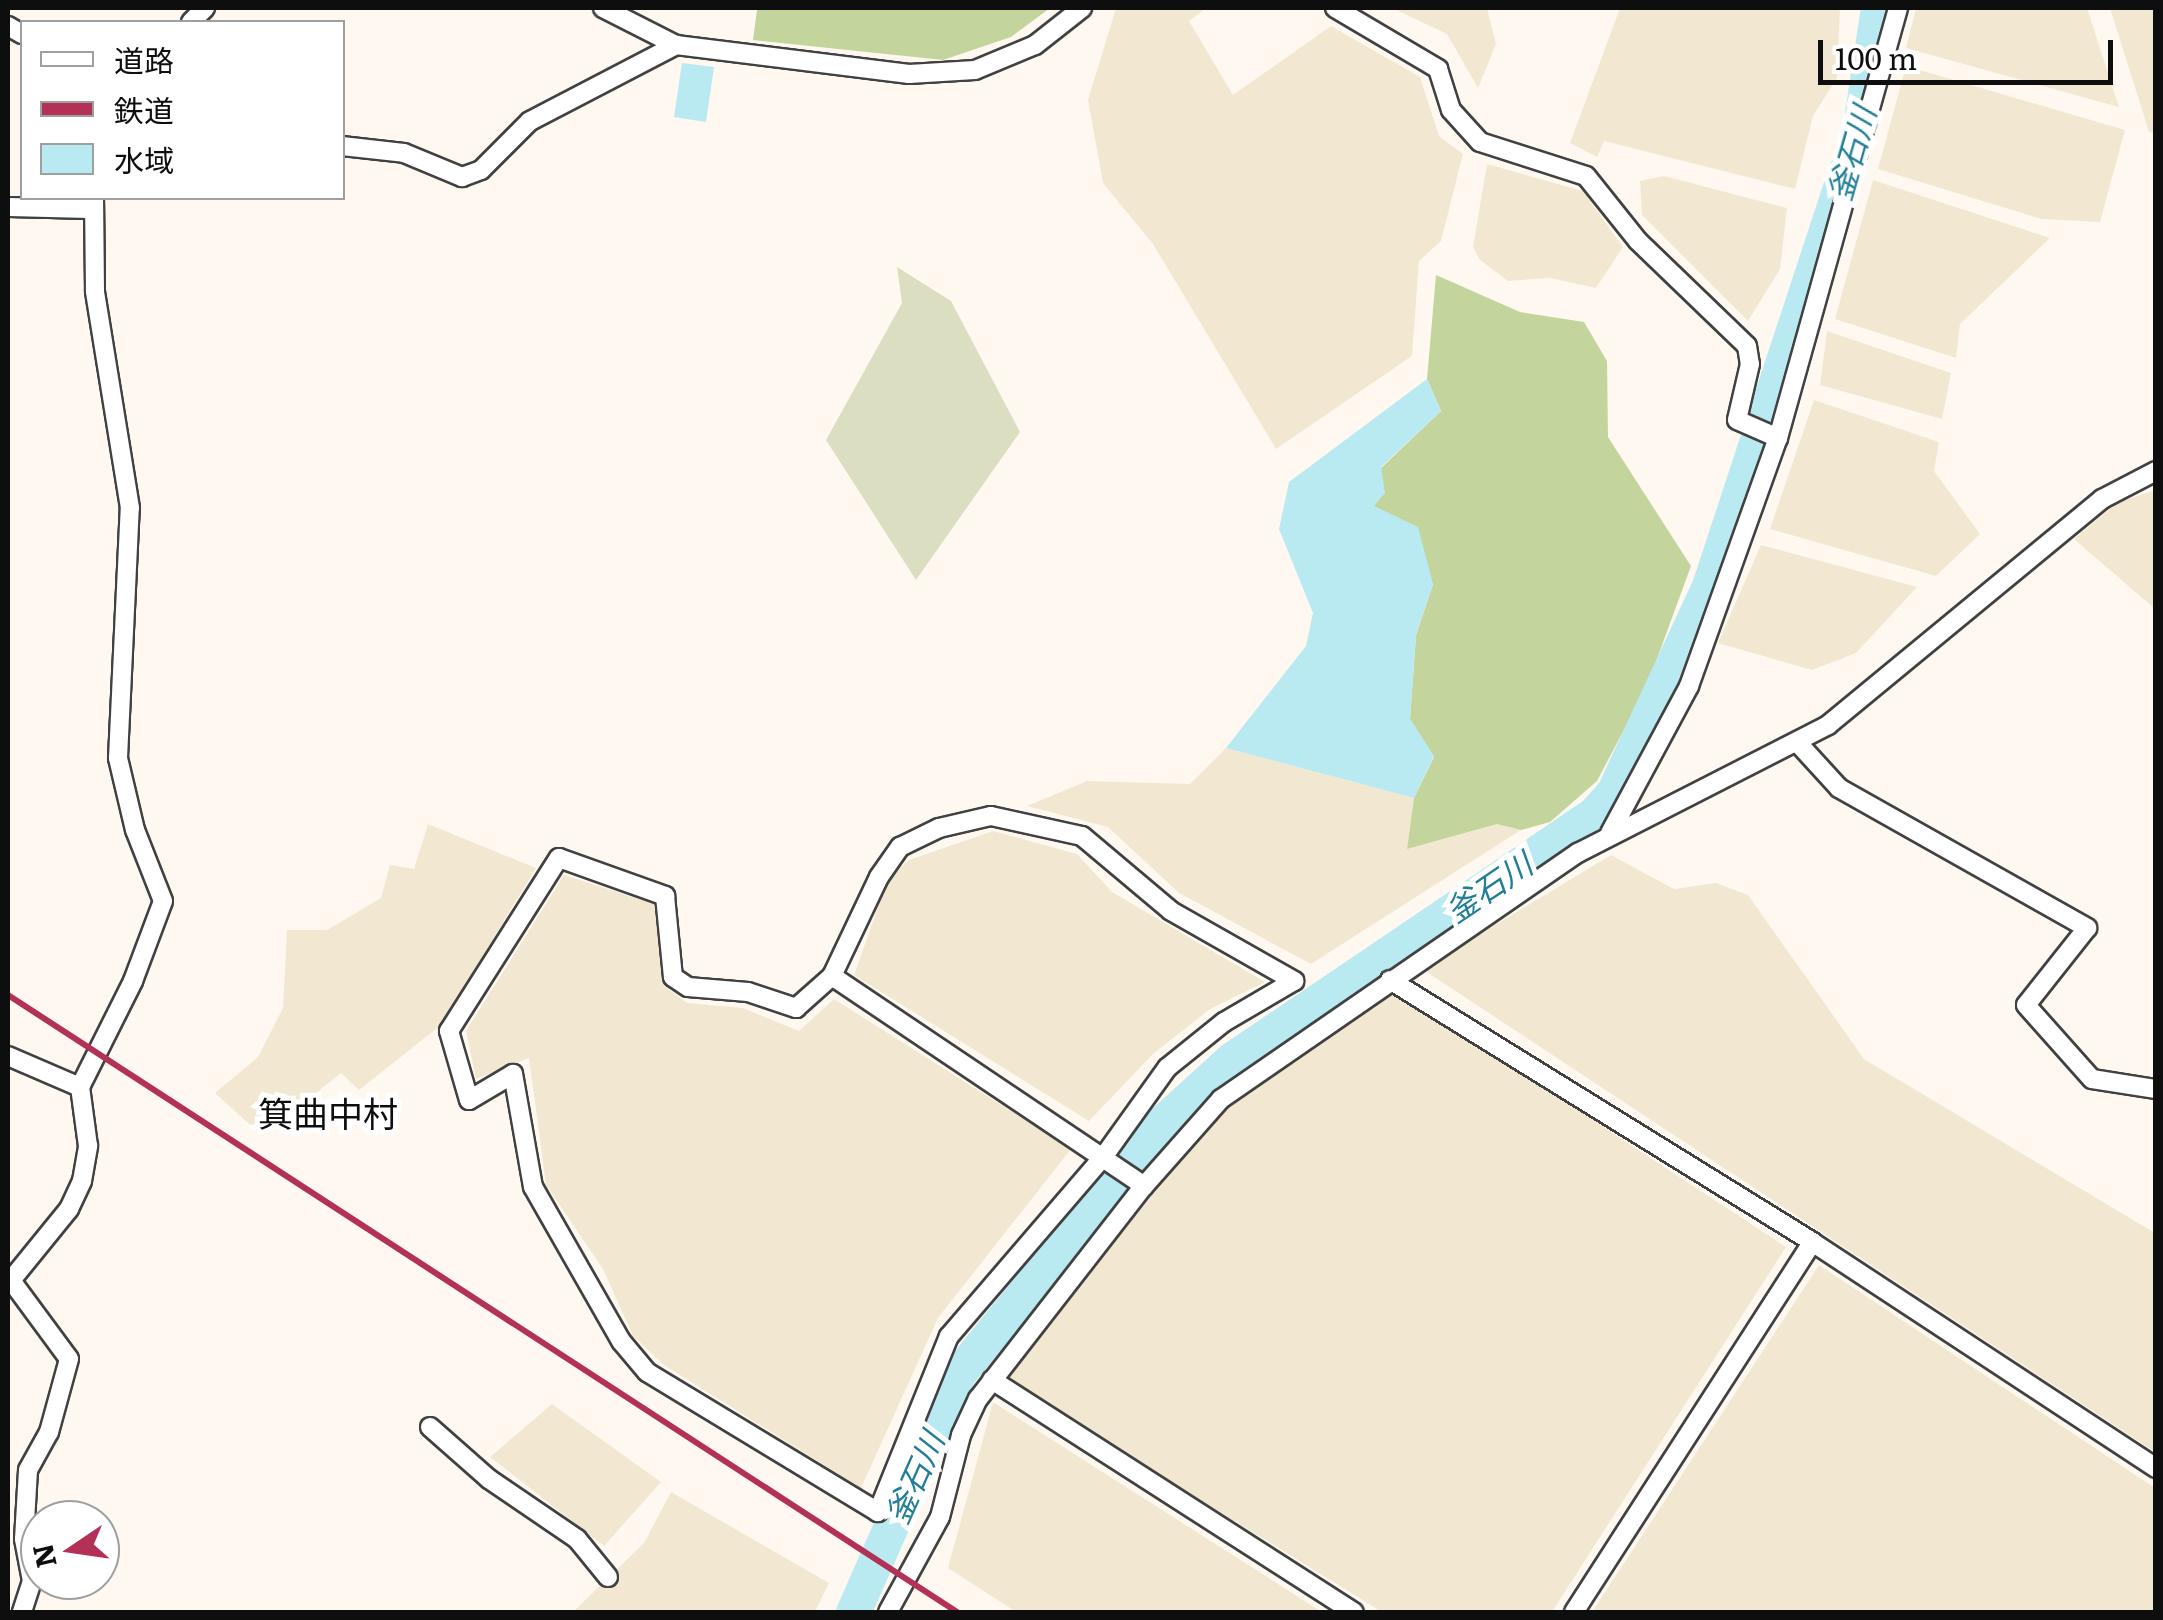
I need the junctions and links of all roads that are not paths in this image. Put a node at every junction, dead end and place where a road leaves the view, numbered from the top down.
1 (603, 8) edge
2 (1082, 8) edge
3 (1335, 8) edge
4 (1898, 8) edge
5 (676, 45) junction
6 (345, 146) edge
7 (92, 203) edge
8 (8, 207) edge
9 (1778, 438) junction
10 (2156, 471) edge
11 (1797, 742) junction
12 (1610, 834) junction
13 (832, 976) junction
14 (1390, 980) junction
15 (8, 1056) edge
16 (80, 1086) junction
17 (2156, 1090) edge
18 (1106, 1158) junction
19 (1138, 1182) junction
20 (1812, 1242) junction
21 (10, 1284) edge
22 (992, 1380) junction
23 (430, 1427) dead end
24 (2156, 1468) edge
25 (608, 1577) dead end
26 (22, 1612) edge
27 (888, 1612) edge
28 (1354, 1612) edge
29 (1574, 1612) edge

1 - 5 street
2 - 5 street
3 - 9 street
4 - 9 street
5 - 6 street
7 - 8 street
7 - 16 street
9 - 12 street
10 - 11 street
11 - 12 street
11 - 17 street
12 - 14 street
13 - 18 street
13 - 18 street
13 - 18 street
14 - 19 street
14 - 20 street
15 - 16 street
16 - 21 street
18 - 19 street
19 - 22 street
20 - 24 street
20 - 29 street
21 - 26 street
22 - 27 street
22 - 28 street
23 - 25 street

